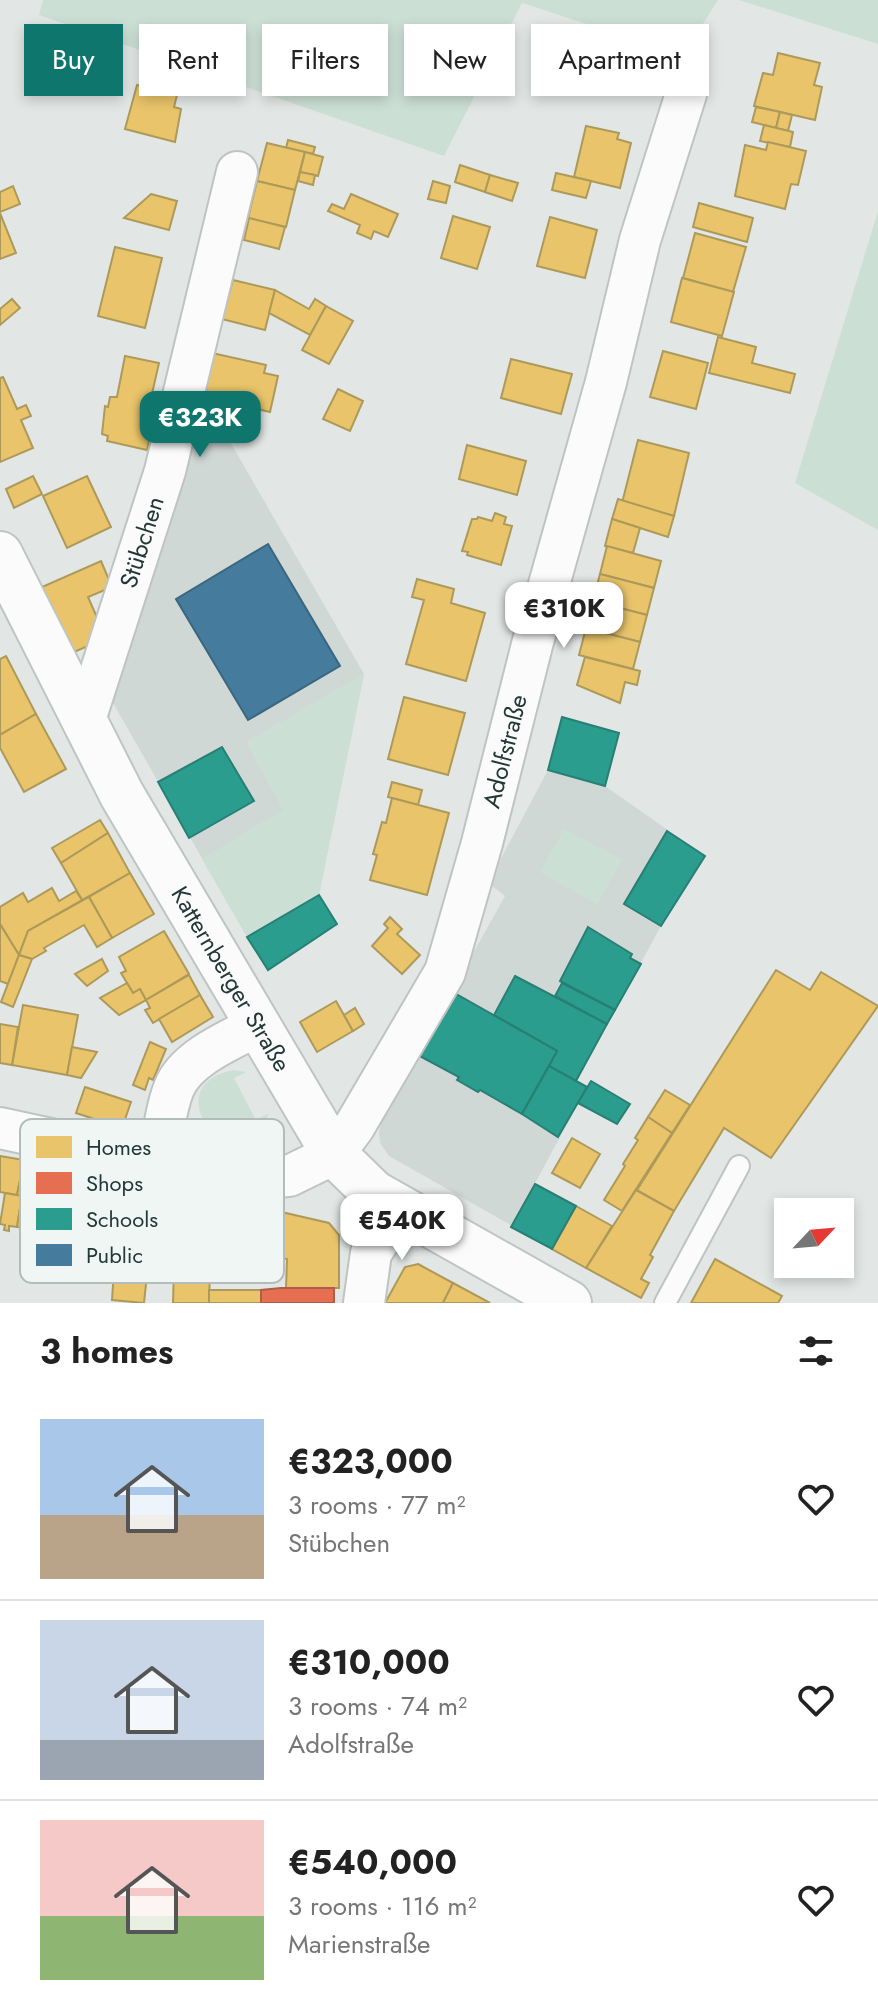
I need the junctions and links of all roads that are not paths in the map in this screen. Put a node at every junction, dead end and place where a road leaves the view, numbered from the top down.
1 (685, 96) edge
2 (237, 172) dead end
3 (0, 554) edge
4 (84, 723) junction
5 (257, 1026) junction
6 (166, 1119) edge
7 (0, 1128) edge
8 (20, 1132) edge
9 (334, 1154) junction
10 (739, 1166) dead end
11 (284, 1177) edge
12 (400, 1209) junction
13 (364, 1303) edge
14 (569, 1303) edge
15 (665, 1303) edge

1 - 9 street, Adolfstraße
2 - 4 street, Stübchen
3 - 4 street, Katternberger Straße
4 - 5 street, Katternberger Straße
5 - 6 street
5 - 9 street, Katternberger Straße
7 - 8 street
9 - 11 street
9 - 12 street, Katternberger Straße
10 - 15 lane
12 - 13 street
12 - 14 street, Katternberger Straße

